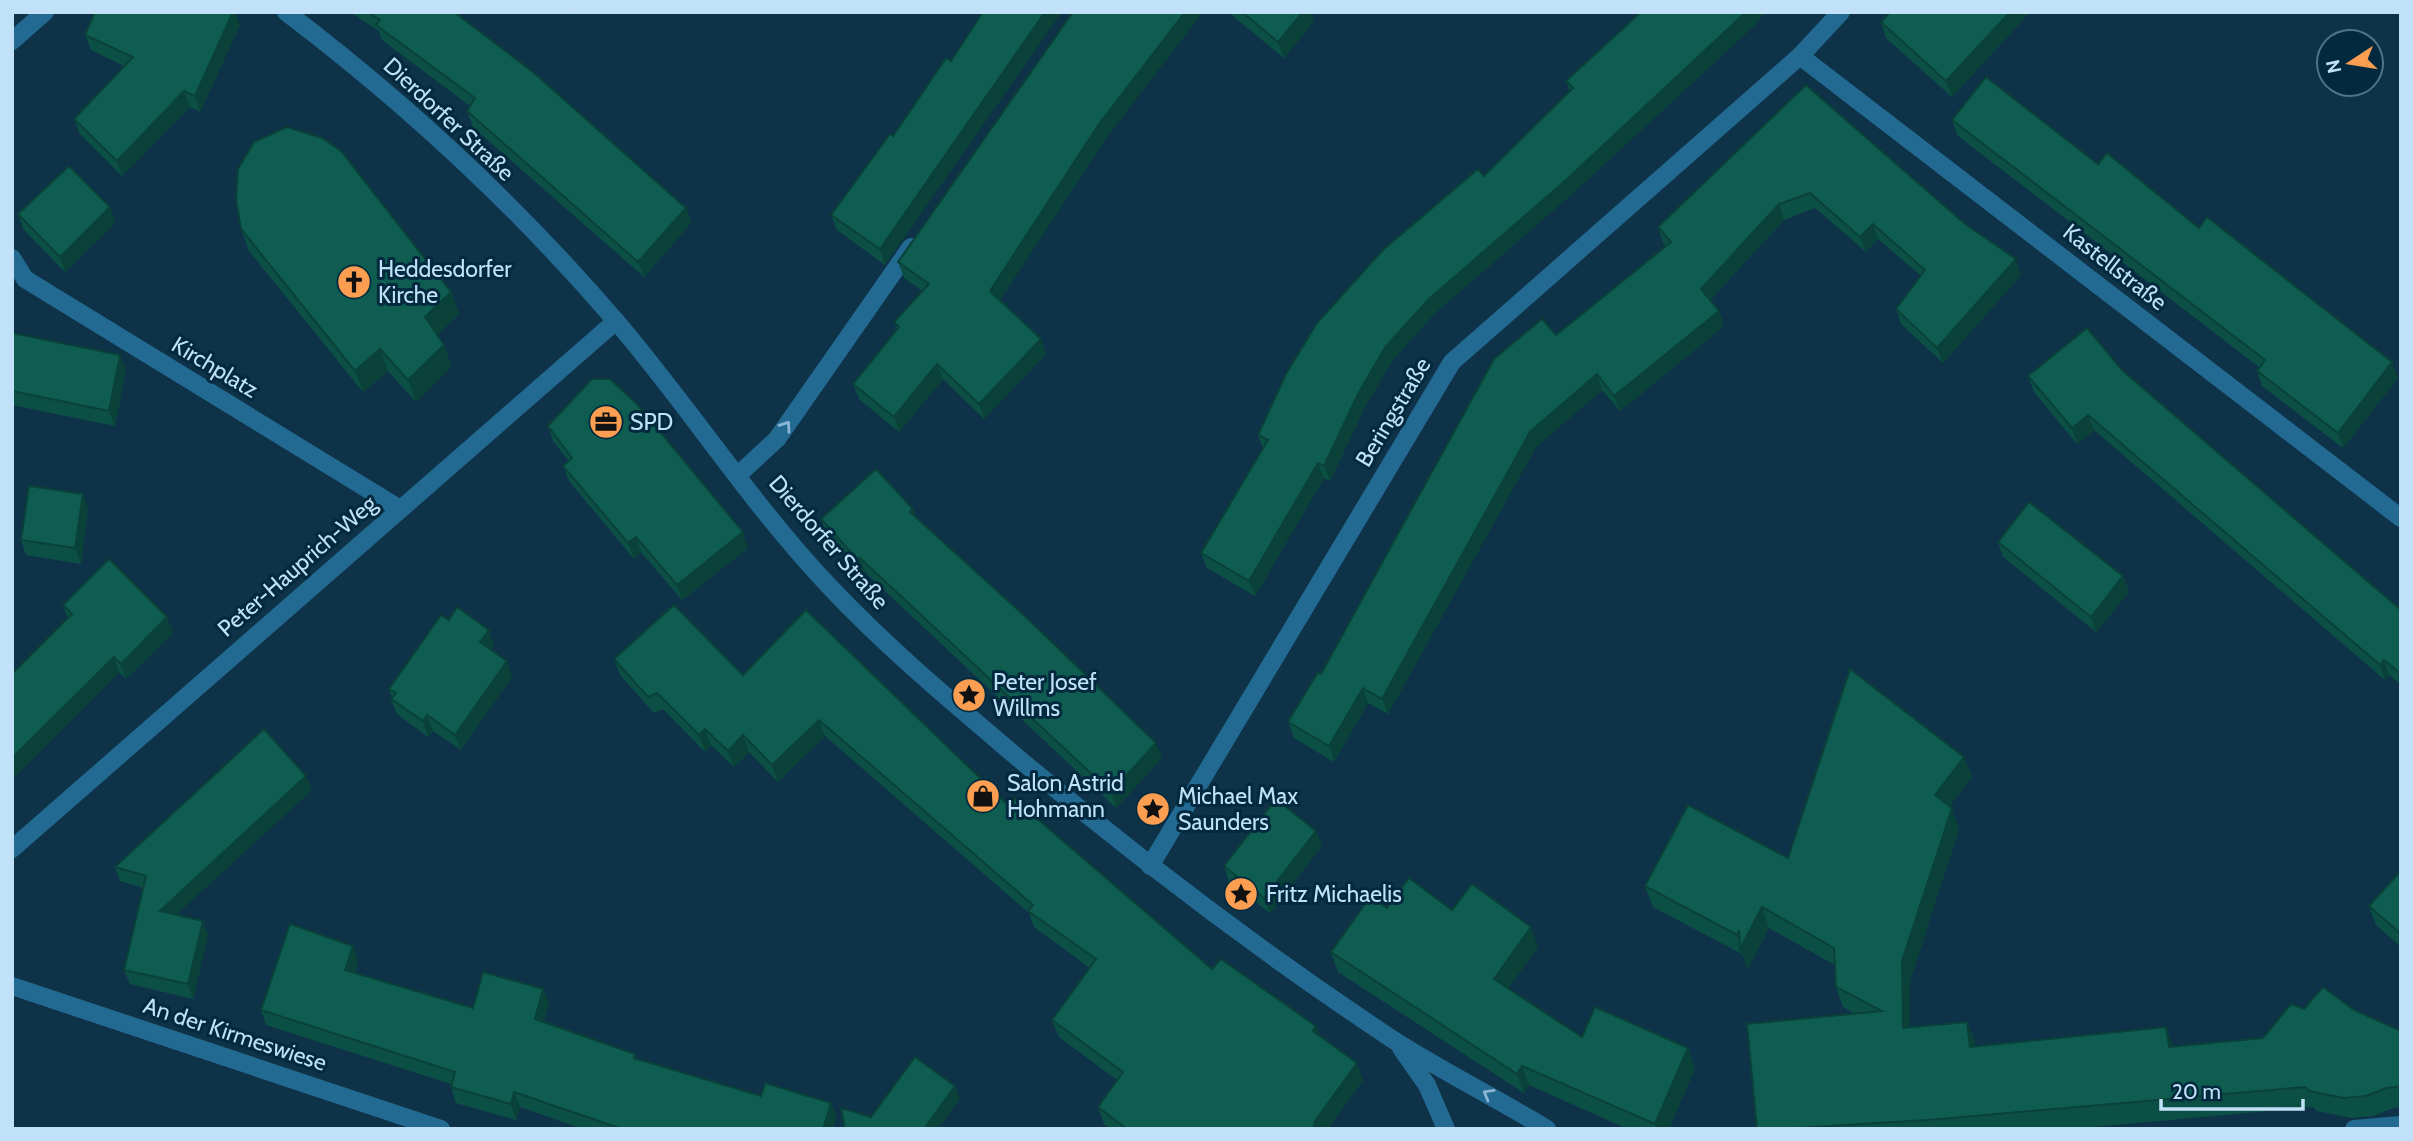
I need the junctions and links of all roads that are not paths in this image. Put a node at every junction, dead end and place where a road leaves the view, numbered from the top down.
1 (44, 12) edge
2 (286, 12) edge
3 (1842, 12) edge
4 (12, 41) edge
5 (1800, 56) junction
6 (918, 237) edge
7 (12, 258) edge
8 (615, 321) junction
9 (738, 475) junction
10 (400, 509) junction
11 (2401, 518) edge
12 (12, 849) edge
13 (1150, 866) junction
14 (12, 986) edge
15 (1394, 1040) junction
16 (2401, 1125) edge
17 (441, 1129) edge
18 (1446, 1129) edge
19 (1547, 1129) edge
20 (2354, 1129) edge

1 - 4 street
2 - 8 street, Dierdorfer Straße
3 - 5 street, Beringstraße
5 - 11 street, Kastellstraße
5 - 13 street, Beringstraße
9 -> 6 street
7 - 10 street, Kirchplatz
8 - 9 street, Dierdorfer Straße
8 - 10 street, Peter-Hauprich-Weg
9 - 13 street, Dierdorfer Straße
10 - 12 street, Peter-Hauprich-Weg
13 - 15 street, Dierdorfer Straße
14 - 17 street, An der Kirmeswiese
15 - 18 street, Dierdorfer Straße
19 -> 15 street, Dierdorfer Straße
16 - 20 street

